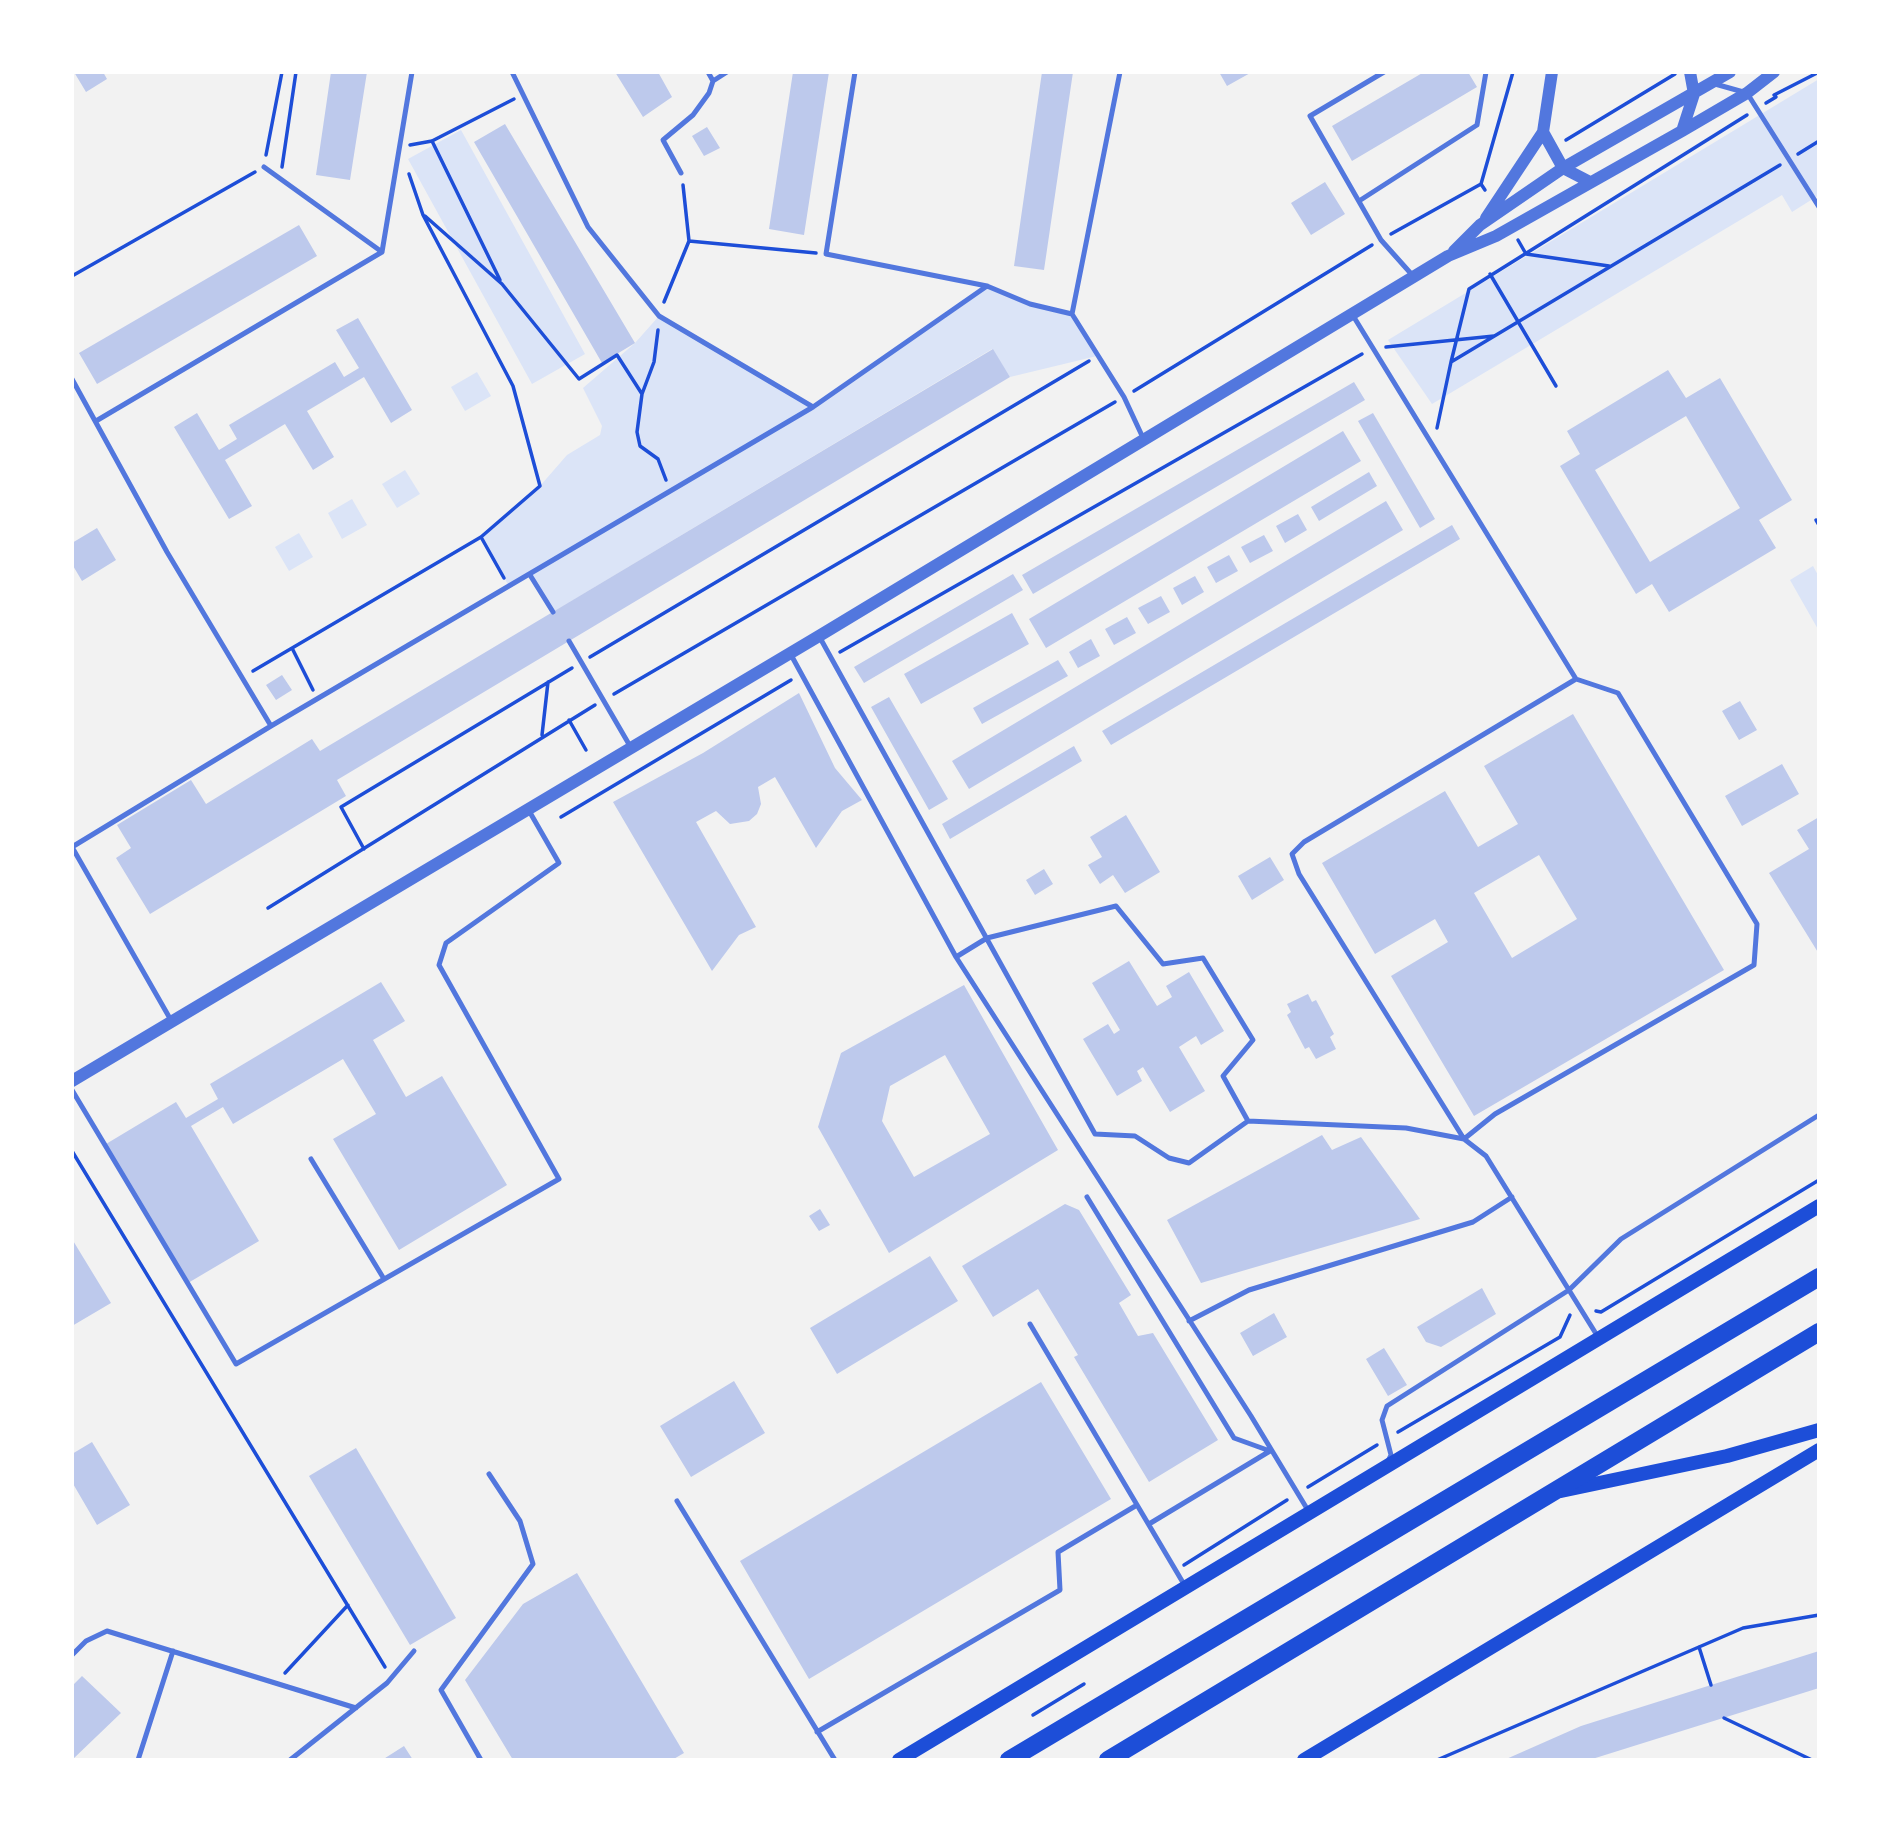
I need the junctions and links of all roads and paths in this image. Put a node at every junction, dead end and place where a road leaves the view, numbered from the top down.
1 (282, 72) edge
2 (296, 72) edge
3 (412, 72) edge
4 (512, 72) edge
5 (708, 72) edge
6 (727, 72) edge
7 (855, 72) edge
8 (1121, 72) edge
9 (1384, 72) edge
10 (1486, 72) edge
11 (1513, 72) edge
12 (1552, 72) edge
13 (1690, 72) edge
14 (1730, 72) edge
15 (1774, 72) edge
16 (1675, 74) dead end
17 (713, 80) junction
18 (1712, 83) junction
19 (1747, 93) junction
20 (523, 94) junction
21 (1694, 94) junction
22 (1776, 97) dead end
23 (1757, 108) junction
24 (1682, 131) junction
25 (1543, 132) junction
26 (432, 141) junction
27 (1566, 141) dead end
28 (1819, 141) edge
29 (399, 148) junction
30 (1791, 158) junction
31 (264, 167) junction
32 (1563, 169) junction
33 (681, 173) dead end
34 (280, 179) junction
35 (1590, 182) junction
36 (1481, 184) junction
37 (1359, 201) junction
38 (1495, 206) junction
39 (1819, 207) edge
40 (423, 215) junction
41 (1480, 225) junction
42 (1511, 228) junction
43 (1381, 240) junction
44 (689, 241) dead end
45 (382, 252) junction
46 (826, 254) junction
47 (1526, 254) junction
48 (1448, 256) junction
49 (1611, 266) junction
50 (1490, 274) junction
51 (72, 276) edge
52 (1414, 278) junction
53 (502, 284) junction
54 (987, 286) junction
55 (1072, 314) junction
56 (1352, 314) junction
57 (1517, 323) junction
58 (1494, 336) junction
59 (1457, 339) junction
60 (1373, 348) junction
61 (1097, 356) junction
62 (1451, 362) junction
63 (72, 379) edge
64 (1556, 386) dead end
65 (642, 394) dead end
66 (1124, 397) junction
67 (813, 407) junction
68 (96, 421) junction
69 (1144, 440) junction
70 (1433, 444) junction
71 (1816, 520) dead end
72 (1819, 525) edge
73 (481, 537) junction
74 (530, 575) junction
75 (510, 587) junction
76 (553, 612) dead end
77 (819, 636) junction
78 (569, 641) dead end
79 (292, 648) junction
80 (790, 653) junction
81 (831, 657) junction
82 (582, 662) junction
83 (802, 674) junction
84 (243, 678) junction
85 (1576, 679) junction
86 (548, 682) junction
87 (318, 699) junction
88 (603, 700) junction
89 (569, 720) junction
90 (271, 726) junction
91 (542, 736) junction
92 (630, 746) junction
93 (586, 750) dead end
94 (528, 809) junction
95 (561, 817) dead end
96 (364, 849) junction
97 (268, 908) dead end
98 (988, 938) junction
99 (956, 957) junction
100 (172, 1021) junction
101 (72, 1081) edge
102 (72, 1090) edge
103 (1819, 1115) edge
104 (1248, 1121) junction
105 (1464, 1139) junction
106 (72, 1151) edge
107 (311, 1159) dead end
108 (1819, 1180) edge
109 (1087, 1197) dead end
110 (1512, 1197) junction
111 (1819, 1206) edge
112 (1819, 1277) edge
113 (384, 1279) junction
114 (1569, 1290) junction
115 (1580, 1308) junction
116 (1189, 1321) junction
117 (1030, 1324) dead end
118 (1819, 1332) edge
119 (1599, 1338) junction
120 (1819, 1430) edge
121 (1387, 1439) junction
122 (1819, 1450) edge
123 (1270, 1451) junction
124 (1386, 1466) junction
125 (489, 1474) dead end
126 (1552, 1493) junction
127 (1297, 1494) junction
128 (677, 1501) dead end
129 (1137, 1505) junction
130 (1310, 1514) junction
131 (1149, 1524) junction
132 (1176, 1569) junction
133 (1187, 1588) junction
134 (348, 1605) junction
135 (1819, 1615) edge
136 (1699, 1647) junction
137 (173, 1651) junction
138 (414, 1651) dead end
139 (72, 1655) edge
140 (392, 1677) junction
141 (276, 1683) junction
142 (1084, 1684) dead end
143 (1711, 1685) dead end
144 (356, 1708) junction
145 (1033, 1715) dead end
146 (1724, 1718) dead end
147 (817, 1732) junction
148 (138, 1760) edge
149 (290, 1760) edge
150 (481, 1760) edge
151 (835, 1760) edge
152 (899, 1760) edge
153 (1009, 1760) edge
154 (1108, 1760) edge
155 (1304, 1760) edge
156 (1437, 1760) edge
157 (1812, 1760) edge

1 - 31 path
2 - 34 path
3 - 29 lane
4 - 20 lane
5 - 17 lane
6 - 17 lane
7 - 46 lane
8 - 55 lane
9 - 37 lane
10 - 37 lane
11 - 36 path
12 - 25 street
13 - 21 street
14 - 18 street
15 - 19 street
16 - 27 path
17 - 33 lane
18 - 19 lane
18 - 21 street
19 - 23 lane
19 - 24 street
20 - 26 path
20 - 67 lane
21 - 24 street
21 - 32 street
22 - 23 path
23 - 30 lane
23 - 47 path
24 - 35 street
25 - 32 street
25 - 38 street
26 - 29 path
26 - 53 path
28 - 30 path
29 - 40 path
29 - 45 lane
30 - 39 lane
30 - 49 path
31 - 34 lane
31 - 51 path
32 - 35 street
32 - 41 street
34 - 45 lane
35 - 42 street
36 - 38 path
36 - 43 path
37 - 43 lane
38 - 41 street
40 - 53 path
40 - 73 path
41 - 48 street
42 - 47 path
42 - 48 street
43 - 52 lane
43 - 66 path
44 - 46 path
45 - 68 lane
46 - 54 lane
47 - 49 path
47 - 50 path
48 - 52 street
49 - 57 path
50 - 57 path
50 - 59 path
52 - 56 street
53 - 65 path
54 - 55 lane
54 - 67 lane
55 - 61 lane
56 - 60 lane
56 - 69 street
57 - 58 path
57 - 64 path
58 - 59 path
58 - 62 path
59 - 60 path
59 - 62 path
60 - 70 lane
60 - 81 path
61 - 66 lane
61 - 82 path
62 - 70 path
63 - 68 lane
66 - 69 lane
66 - 88 path
67 - 74 lane
68 - 84 lane
69 - 77 street
70 - 85 lane
71 - 72 path
73 - 75 path
73 - 79 path
74 - 75 lane
74 - 76 lane
75 - 87 lane
77 - 80 street
77 - 81 lane
78 - 82 lane
79 - 84 path
79 - 87 path
80 - 83 lane
80 - 92 street
81 - 98 lane
82 - 86 path
82 - 88 lane
83 - 95 path
83 - 99 lane
84 - 90 lane
85 - 105 lane
85 - 105 lane
86 - 91 path
86 - 96 path
87 - 90 lane
88 - 89 path
88 - 92 lane
89 - 91 path
89 - 93 path
90 - 100 lane
91 - 96 path
92 - 94 street
94 - 100 street
94 - 113 lane
96 - 97 path
98 - 99 lane
98 - 104 lane
98 - 104 lane
99 - 116 lane
100 - 101 street
102 - 113 lane
103 - 114 lane
104 - 105 lane
105 - 110 lane
106 - 134 path
107 - 113 lane
108 - 115 path
109 - 123 lane
110 - 114 lane
110 - 116 lane
111 - 119 main road
112 - 153 main road
114 - 115 lane
114 - 121 lane
115 - 119 lane
115 - 121 path
116 - 123 lane
117 - 129 lane
118 - 126 main road
119 - 124 main road
120 - 126 main road
121 - 124 lane
121 - 127 path
122 - 155 main road
123 - 127 lane
123 - 131 lane
124 - 130 main road
125 - 150 lane
126 - 154 main road
127 - 130 lane
127 - 132 path
128 - 147 lane
129 - 131 lane
129 - 147 lane
130 - 133 main road
131 - 132 lane
132 - 133 lane
133 - 152 main road
134 - 140 path
134 - 141 path
135 - 136 path
136 - 143 path
136 - 156 path
137 - 139 lane
137 - 141 lane
137 - 148 lane
138 - 140 lane
140 - 144 lane
141 - 144 lane
142 - 145 path
144 - 149 lane
146 - 157 path
147 - 151 lane

